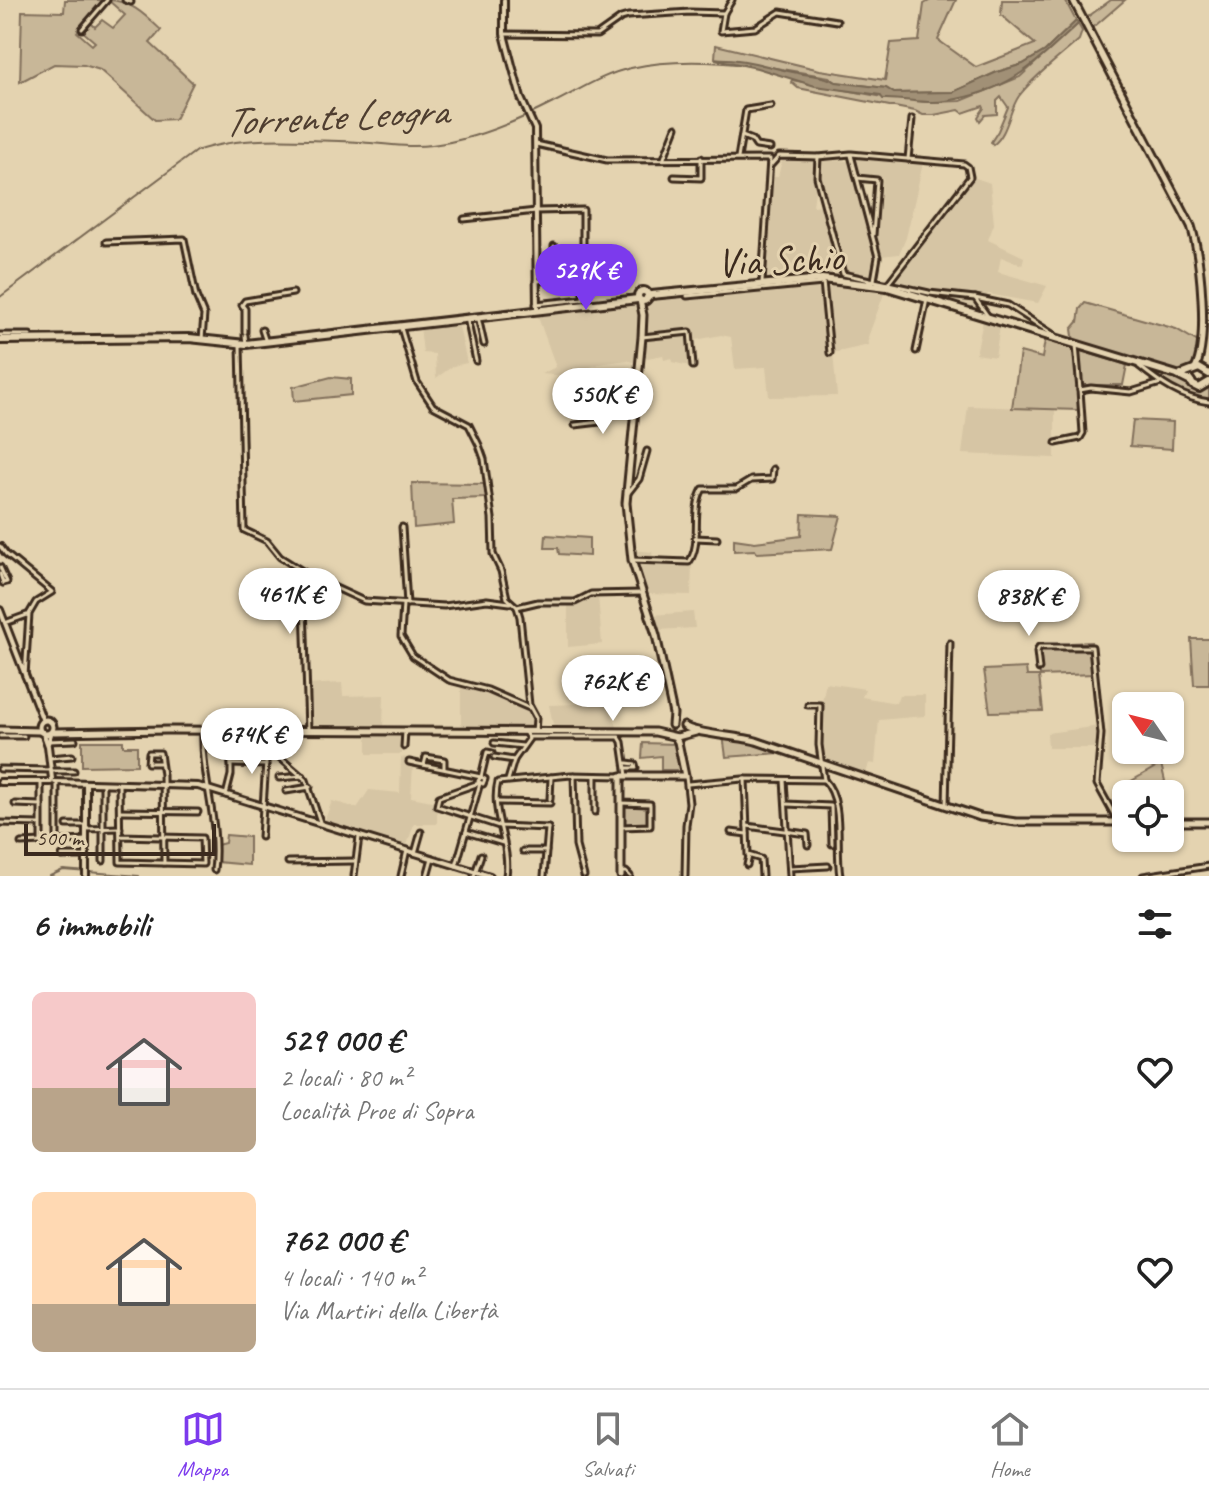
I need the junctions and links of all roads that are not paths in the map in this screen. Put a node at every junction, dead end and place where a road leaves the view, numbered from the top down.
1 (107, 0) edge
2 (125, 0) edge
3 (504, 0) edge
4 (732, 0) edge
5 (1073, 0) edge
6 (131, 2) dead end
7 (724, 13) junction
8 (837, 21) dead end
9 (82, 29) dead end
10 (504, 34) junction
11 (771, 106) dead end
12 (912, 119) dead end
13 (676, 127) dead end
14 (742, 136) junction
15 (536, 144) junction
16 (770, 148) dead end
17 (851, 154) junction
18 (818, 157) junction
19 (664, 158) junction
20 (701, 158) junction
21 (738, 158) junction
22 (908, 159) junction
23 (770, 166) junction
24 (674, 177) dead end
25 (857, 178) junction
26 (536, 211) junction
27 (464, 219) dead end
28 (873, 239) junction
29 (106, 242) dead end
30 (554, 246) dead end
31 (874, 280) junction
32 (536, 281) junction
33 (823, 281) junction
34 (889, 282) junction
35 (762, 284) junction
36 (293, 293) dead end
37 (687, 296) dead end
38 (642, 298) junction
39 (975, 298) junction
40 (927, 299) junction
41 (536, 307) junction
42 (979, 309) junction
43 (478, 317) junction
44 (467, 318) junction
45 (401, 326) junction
46 (262, 330) dead end
47 (30, 335) dead end
48 (0, 337) edge
49 (642, 337) junction
50 (202, 339) junction
51 (1060, 340) junction
52 (266, 342) junction
53 (243, 344) junction
54 (484, 344) dead end
55 (1076, 345) junction
56 (916, 351) dead end
57 (830, 353) dead end
58 (1201, 355) junction
59 (476, 361) dead end
60 (1134, 362) junction
61 (693, 366) dead end
62 (1193, 371) junction
63 (1208, 372) edge
64 (602, 374) dead end
65 (1177, 375) junction
66 (1161, 383) junction
67 (1208, 384) edge
68 (1194, 385) junction
69 (1080, 390) junction
70 (1193, 399) junction
71 (1209, 402) edge
72 (600, 411) junction
73 (636, 413) junction
74 (575, 425) dead end
75 (1056, 443) dead end
76 (647, 451) dead end
77 (773, 469) dead end
78 (628, 493) junction
79 (402, 527) dead end
80 (695, 538) junction
81 (717, 539) dead end
82 (0, 546) edge
83 (632, 560) junction
84 (0, 567) edge
85 (303, 572) junction
86 (0, 574) edge
87 (2, 584) edge
88 (643, 593) junction
89 (510, 603) junction
90 (282, 604) dead end
91 (405, 604) junction
92 (304, 606) junction
93 (517, 607) junction
94 (0, 610) edge
95 (29, 614) junction
96 (5, 623) junction
97 (950, 643) dead end
98 (1039, 669) dead end
99 (25, 676) junction
100 (808, 705) dead end
101 (531, 710) junction
102 (676, 725) junction
103 (40, 726) junction
104 (0, 730) edge
105 (53, 731) junction
106 (203, 731) junction
107 (308, 731) junction
108 (405, 731) junction
109 (535, 732) junction
110 (655, 732) junction
111 (696, 732) junction
112 (25, 733) junction
113 (259, 734) junction
114 (527, 734) junction
115 (673, 735) junction
116 (682, 735) junction
117 (0, 736) edge
118 (75, 740) dead end
119 (231, 740) dead end
120 (262, 742) junction
121 (494, 743) dead end
122 (48, 744) junction
123 (523, 746) junction
124 (267, 747) junction
125 (404, 747) dead end
126 (680, 747) junction
127 (72, 756) dead end
128 (50, 758) junction
129 (514, 760) junction
130 (409, 762) dead end
131 (160, 763) dead end
132 (231, 764) junction
133 (823, 764) junction
134 (266, 765) junction
135 (424, 765) junction
136 (627, 766) junction
137 (444, 768) junction
138 (0, 769) edge
139 (14, 769) junction
140 (52, 770) junction
141 (74, 771) dead end
142 (574, 775) junction
143 (303, 776) junction
144 (595, 776) junction
145 (624, 776) junction
146 (635, 776) junction
147 (685, 776) junction
148 (551, 777) junction
149 (279, 778) dead end
150 (745, 779) junction
151 (481, 780) junction
152 (508, 780) junction
153 (784, 780) junction
154 (824, 780) junction
155 (0, 782) edge
156 (14, 782) junction
157 (54, 782) junction
158 (41, 783) junction
159 (494, 783) junction
160 (86, 784) junction
161 (103, 784) junction
162 (119, 784) junction
163 (688, 784) junction
164 (164, 785) junction
165 (310, 787) junction
166 (208, 789) junction
167 (286, 791) dead end
168 (226, 795) junction
169 (498, 802) junction
170 (621, 803) junction
171 (15, 804) dead end
172 (786, 804) junction
173 (41, 805) junction
174 (946, 806) junction
175 (263, 807) junction
176 (120, 811) junction
177 (163, 811) junction
178 (1112, 811) edge
179 (198, 812) dead end
180 (595, 812) dead end
181 (471, 817) junction
182 (1112, 822) edge
183 (1184, 822) edge
184 (1209, 822) edge
185 (0, 823) edge
186 (41, 824) junction
187 (320, 824) junction
188 (67, 825) dead end
189 (499, 826) junction
190 (747, 826) junction
191 (86, 827) junction
192 (621, 827) junction
193 (103, 828) junction
194 (120, 828) junction
195 (421, 832) dead end
196 (466, 832) junction
197 (731, 832) dead end
198 (787, 832) junction
199 (747, 834) junction
200 (120, 836) junction
201 (359, 836) junction
202 (164, 837) junction
203 (261, 837) dead end
204 (86, 840) junction
205 (41, 842) junction
206 (57, 842) junction
207 (21, 843) dead end
208 (503, 843) junction
209 (832, 844) dead end
210 (808, 845) dead end
211 (407, 850) junction
212 (523, 851) dead end
213 (546, 851) junction
214 (415, 853) junction
215 (481, 855) dead end
216 (62, 856) dead end
217 (86, 856) junction
218 (749, 856) junction
219 (432, 858) junction
220 (103, 861) dead end
221 (355, 861) junction
222 (288, 862) dead end
223 (164, 863) junction
224 (747, 865) dead end
225 (456, 866) junction
226 (828, 866) dead end
227 (1209, 866) edge
228 (790, 868) junction
229 (214, 870) dead end
230 (474, 874) edge
231 (621, 874) edge
232 (86, 875) edge
233 (354, 876) edge
234 (401, 876) edge
235 (427, 876) edge
236 (490, 876) edge
237 (506, 876) edge
238 (544, 876) edge
239 (584, 876) edge
240 (630, 876) edge
241 (685, 876) edge
242 (762, 876) edge
243 (790, 876) edge
244 (840, 876) edge
245 (1143, 876) edge

1 - 9 street
2 - 6 street
3 - 10 street
4 - 7 street
5 - 58 main road
7 - 8 street
7 - 10 street
10 - 15 street
11 - 14 street
12 - 22 street
13 - 19 street
14 - 16 street
14 - 21 street
15 - 19 street
15 - 26 street
17 - 18 street
17 - 22 street
17 - 25 street
18 - 23 street
18 - 31 street, Via Schio
19 - 20 street
20 - 21 street
20 - 24 street
21 - 23 street
22 - 34 street
23 - 35 street
25 - 28 street
25 - 28 street
26 - 27 street
26 - 32 street
26 - 41 street
28 - 31 street
29 - 50 street
30 - 32 street
31 - 34 street, Via Schio
32 - 41 street
33 - 35 main road, Via Schio
33 - 37 street, Via Schio
33 - 40 main road, Via Schio
33 - 57 street
34 - 39 street, Via Schio
35 - 38 main road, Via Schio
36 - 53 street
38 - 41 main road, Via Schio
38 - 49 main road
39 - 42 street
39 - 51 street, Via Schio
40 - 42 main road, Via Schio
40 - 56 street
41 - 43 main road, Via Schio
42 - 51 main road, Via Schio
43 - 44 main road, Via Schio
43 - 54 street
44 - 45 main road, Via Schio
44 - 59 street
45 - 52 main road, Via Schio
45 - 89 street
46 - 52 street
47 - 48 street
48 - 50 main road, Via Schio
49 - 61 street
49 - 73 main road
50 - 53 main road, Via Schio
51 - 55 main road, Via Schio
52 - 53 main road, Via Schio
53 - 85 street
55 - 60 main road, Via Schio
55 - 69 street
58 - 62 main road
58 - 63 main road
60 - 65 main road, Via Schio
60 - 66 street
62 - 63 main road
62 - 65 main road
62 - 68 main road
64 - 72 street
65 - 68 main road, Via Schio
66 - 69 street
66 - 70 street
67 - 68 main road
68 - 70 street
69 - 75 street
70 - 71 street
72 - 73 street
72 - 74 street
73 - 78 main road
76 - 78 street
77 - 80 street
78 - 83 main road
79 - 91 street
80 - 81 street
80 - 83 street
82 - 95 street
83 - 88 main road
84 - 87 street
85 - 91 street
85 - 92 street
86 - 87 street
88 - 93 street
88 - 102 main road
89 - 91 street
89 - 93 street
90 - 92 street
91 - 101 street
92 - 107 street
93 - 101 street
94 - 96 street
95 - 96 street
95 - 99 street
96 - 99 street
97 - 174 street
98 - 178 street
99 - 103 street
100 - 133 street
101 - 109 street
102 - 110 main road
102 - 111 main road
102 - 115 main road
102 - 116 main road
103 - 105 main road
103 - 105 main road
103 - 112 main road
103 - 122 street
104 - 112 main road
105 - 106 main road
105 - 122 street
106 - 113 main road
106 - 166 street
107 - 108 main road
107 - 113 main road
108 - 114 main road
108 - 125 street
109 - 110 main road
109 - 114 main road
110 - 115 main road
111 - 116 main road
111 - 133 main road
112 - 117 street
113 - 120 street
113 - 120 street
114 - 123 street
114 - 136 street
115 - 116 main road
115 - 126 main road
116 - 126 main road
118 - 122 street
119 - 132 street
120 - 124 street
121 - 123 street
122 - 128 street
123 - 129 street
124 - 134 street
124 - 143 street
126 - 147 main road
127 - 128 street
128 - 140 street
129 - 151 street
129 - 152 street
130 - 135 street
131 - 164 street
132 - 134 street
132 - 168 street
133 - 154 street
133 - 174 main road
134 - 175 street
135 - 137 street
135 - 137 street
136 - 145 street
136 - 146 street
137 - 151 street
138 - 139 street
139 - 140 street
139 - 156 street
140 - 141 street
140 - 157 street
142 - 144 street
142 - 148 street
142 - 239 street
143 - 149 street
143 - 165 street
144 - 145 street
144 - 180 street
145 - 146 main road
145 - 170 main road
146 - 147 main road
147 - 163 street
148 - 152 street
148 - 169 street
150 - 153 street
150 - 163 street
150 - 190 street
151 - 159 street
151 - 181 street
151 - 181 street
152 - 159 street
153 - 154 street
153 - 172 street
154 - 244 street
155 - 156 street
156 - 158 street
157 - 158 street
157 - 160 street
157 - 206 street
158 - 173 street
159 - 169 street
160 - 161 street
160 - 191 street
161 - 162 street
161 - 193 street
162 - 164 street
162 - 176 street
163 - 241 street
164 - 166 street
164 - 177 street
165 - 167 street
165 - 187 street
166 - 168 street
166 - 229 street
168 - 175 street
169 - 189 street
170 - 192 main road
170 - 192 street
171 - 173 street
172 - 198 street
172 - 209 street
173 - 186 street
174 - 182 main road
175 - 187 street
175 - 203 street
176 - 177 street
176 - 194 street
177 - 179 street
177 - 202 street
181 - 189 street
181 - 196 street
183 - 184 main road
185 - 186 street
186 - 205 street
187 - 201 street
188 - 191 street
189 - 208 street
189 - 213 street
190 - 198 street
190 - 199 street
191 - 193 street
191 - 204 street
192 - 231 main road
193 - 194 street
193 - 220 street
194 - 200 street
195 - 214 street
196 - 208 street
196 - 225 street
197 - 199 street
198 - 210 street
198 - 228 street
199 - 218 street
200 - 202 street
200 - 223 street
201 - 211 street
201 - 221 street
202 - 223 street
202 - 223 street
204 - 206 street
204 - 217 street
205 - 206 street
205 - 207 street
208 - 237 street
211 - 214 street
211 - 234 street
212 - 213 street
213 - 238 street
214 - 219 street
215 - 230 street
216 - 217 street
217 - 232 street
218 - 224 street
218 - 242 street
219 - 225 street
219 - 235 street
221 - 222 street
221 - 233 street
225 - 230 street
226 - 228 street
227 - 245 street
228 - 243 street
230 - 236 street
231 - 240 street

